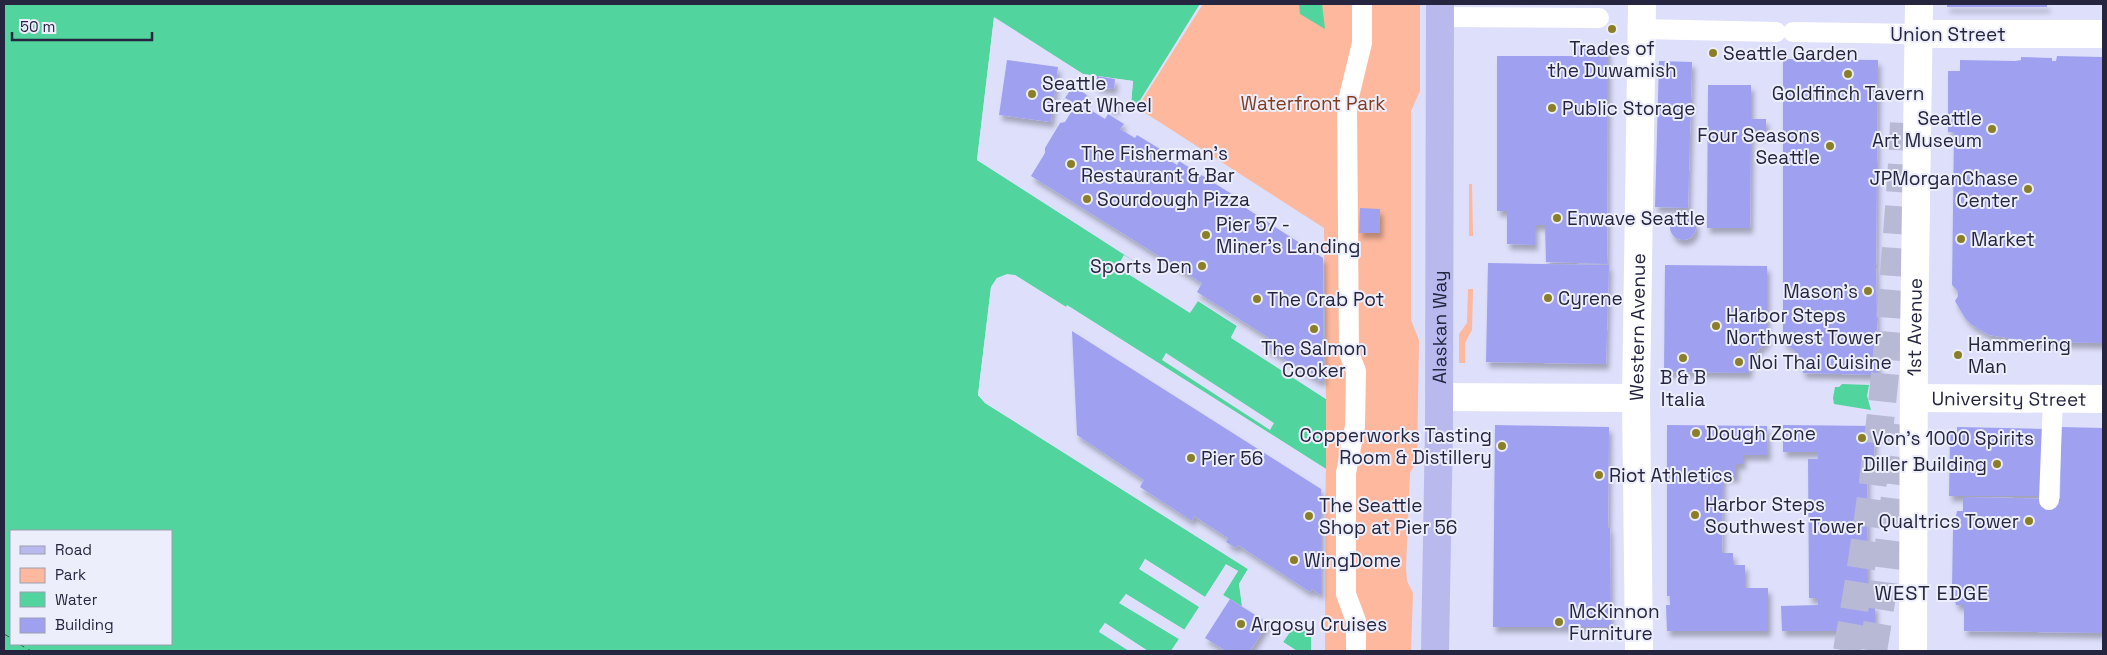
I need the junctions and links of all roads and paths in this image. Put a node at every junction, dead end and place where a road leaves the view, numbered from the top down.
1 (1362, 4) edge
2 (1919, 4) edge
3 (1440, 10) edge
4 (1642, 16) edge
5 (1599, 18) dead end
6 (1919, 34) junction
7 (2103, 34) edge
8 (1439, 397) junction
9 (1636, 398) junction
10 (1914, 398) junction
11 (2052, 399) junction
12 (2103, 399) edge
13 (2049, 500) dead end
14 (1356, 651) edge
15 (1435, 651) edge
16 (1639, 651) edge
17 (1912, 651) edge

1 - 14 street
2 - 6 main road, 1st Avenue
3 - 5 street
3 - 8 main road, Alaskan Way
4 - 6 street, Union Street
4 - 9 main road, Western Avenue
6 - 7 main road, Union Street
6 - 10 main road, 1st Avenue
8 - 9 main road
8 - 15 main road, Alaskan Way
9 - 16 main road, Western Avenue
10 - 11 main road, University Street
10 - 17 main road, 1st Avenue
11 - 12 main road, University Street
11 - 13 street

